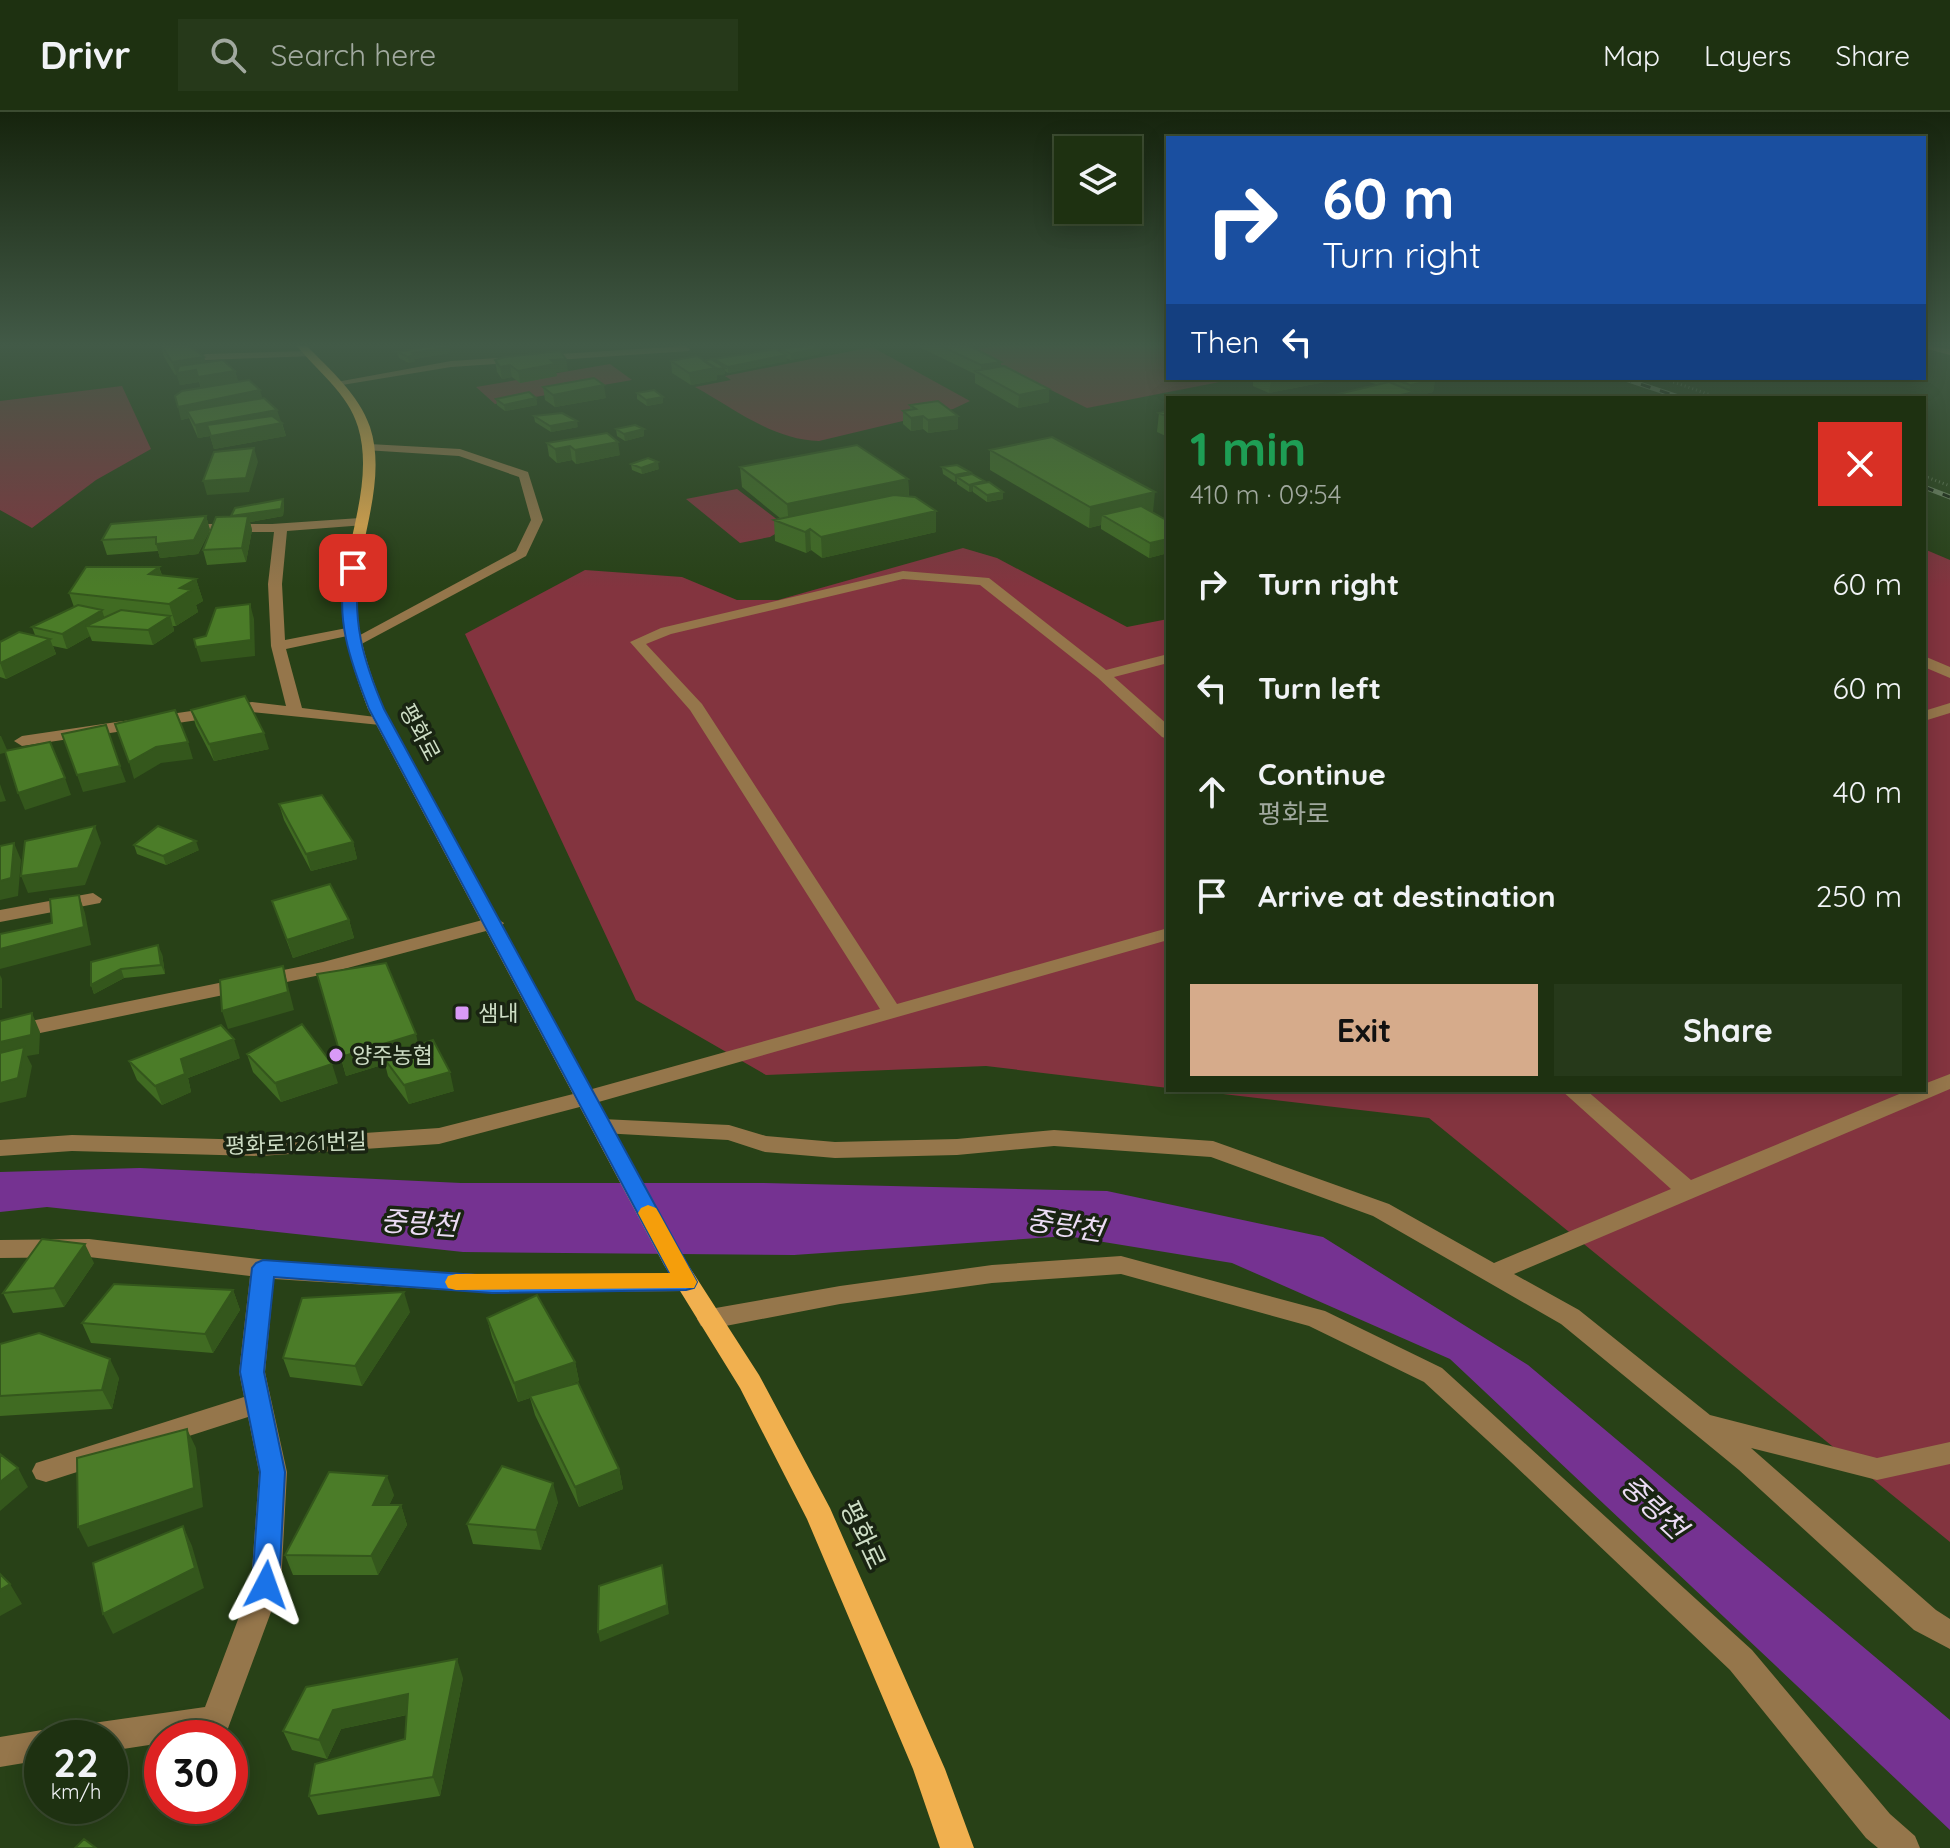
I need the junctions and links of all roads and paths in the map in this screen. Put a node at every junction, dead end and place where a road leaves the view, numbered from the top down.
1 (364, 426) edge
2 (369, 448) junction
3 (1926, 477) edge
4 (1950, 486) edge
5 (360, 522) junction
6 (281, 528) junction
7 (176, 529) edge
8 (353, 638) junction
9 (278, 646) junction
10 (1166, 659) edge
11 (1926, 662) edge
12 (1950, 673) edge
13 (1103, 675) junction
14 (1950, 708) edge
15 (295, 711) junction
16 (1926, 715) edge
17 (384, 723) junction
18 (1166, 732) edge
19 (22, 741) dead end
20 (93, 899) dead end
21 (0, 916) edge
22 (494, 923) junction
23 (1166, 935) edge
24 (892, 1012) junction
25 (0, 1031) edge
26 (1950, 1081) edge
27 (1926, 1091) edge
28 (1574, 1092) edge
29 (1924, 1092) edge
30 (587, 1098) junction
31 (602, 1126) junction
32 (0, 1148) edge
33 (1689, 1191) junction
34 (0, 1249) edge
35 (263, 1268) junction
36 (1495, 1272) junction
37 (681, 1273) junction
38 (710, 1319) junction
39 (259, 1403) junction
40 (1702, 1424) junction
41 (1950, 1453) edge
42 (46, 1471) dead end
43 (1950, 1635) edge
44 (128, 1733) edge
45 (24, 1748) edge
46 (0, 1752) edge
47 (957, 1848) edge
48 (1903, 1848) edge

1 - 2 main road, 평화로
2 - 5 main road, 평화로
2 - 8 street
3 - 4 path
5 - 6 street
5 - 8 main road, 평화로
6 - 7 street
6 - 9 street
8 - 9 street
8 - 17 main road, 평화로
9 - 15 street
10 - 13 street
11 - 12 street
13 - 18 street
13 - 24 street
14 - 16 street
15 - 17 street
15 - 19 street
17 - 22 main road, 평화로
20 - 21 street
22 - 25 street
22 - 30 main road, 평화로
23 - 24 street, 평화로1261번길
24 - 30 street, 평화로1261번길
26 - 27 street
28 - 33 street
29 - 33 street
30 - 31 main road, 평화로
30 - 32 street, 평화로1261번길
31 - 36 street
31 - 37 main road, 평화로
33 - 36 street
34 - 35 street
35 - 37 street
35 - 39 street
36 - 40 street
37 - 38 main road, 평화로
38 - 47 main road, 평화로
38 - 48 street
39 - 42 street
39 - 44 street
40 - 41 street
40 - 43 street
45 - 46 street

